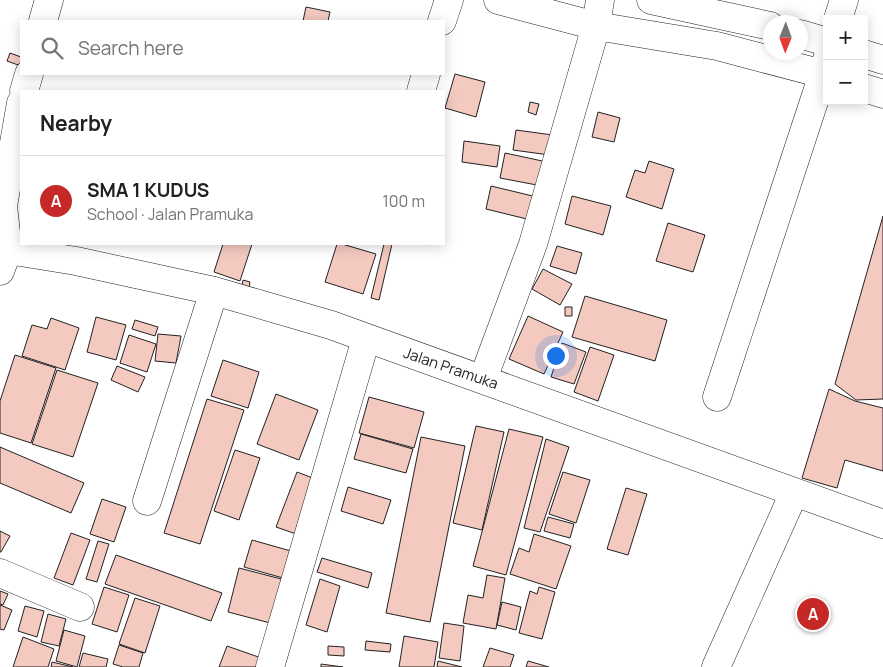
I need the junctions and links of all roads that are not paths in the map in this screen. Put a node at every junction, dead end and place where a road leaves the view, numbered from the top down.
1 (49, 0) edge
2 (449, 0) edge
3 (498, 0) edge
4 (651, 0) edge
5 (844, 0) edge
6 (598, 15) edge
7 (839, 15) edge
8 (43, 20) edge
9 (442, 20) edge
10 (763, 24) edge
11 (808, 43) edge
12 (868, 55) edge
13 (823, 60) edge
14 (883, 60) edge
15 (823, 63) edge
16 (823, 72) edge
17 (29, 75) edge
18 (426, 75) edge
19 (868, 89) edge
20 (24, 90) edge
21 (421, 90) edge
22 (883, 94) edge
23 (20, 109) edge
24 (2, 260) edge
25 (214, 291) junction
26 (366, 339) junction
27 (483, 379) junction
28 (718, 397) dead end
29 (794, 493) junction
30 (147, 502) dead end
31 (883, 524) edge
32 (0, 573) edge
33 (80, 607) dead end
34 (270, 667) edge
35 (716, 667) edge

1 - 8 street
2 - 9 street
3 - 6 street
4 - 10 street
5 - 7 street
6 - 15 street
6 - 27 street
11 - 13 street
12 - 14 street
16 - 28 street
17 - 20 street
18 - 21 street
19 - 22 street
23 - 24 street
24 - 25 street, Jalan Pramuka
25 - 26 street, Jalan Pramuka
25 - 30 street
26 - 27 street, Jalan Pramuka
26 - 34 street
27 - 29 street, Jalan Pramuka
29 - 31 street, Jalan Pramuka
29 - 35 street
32 - 33 street

